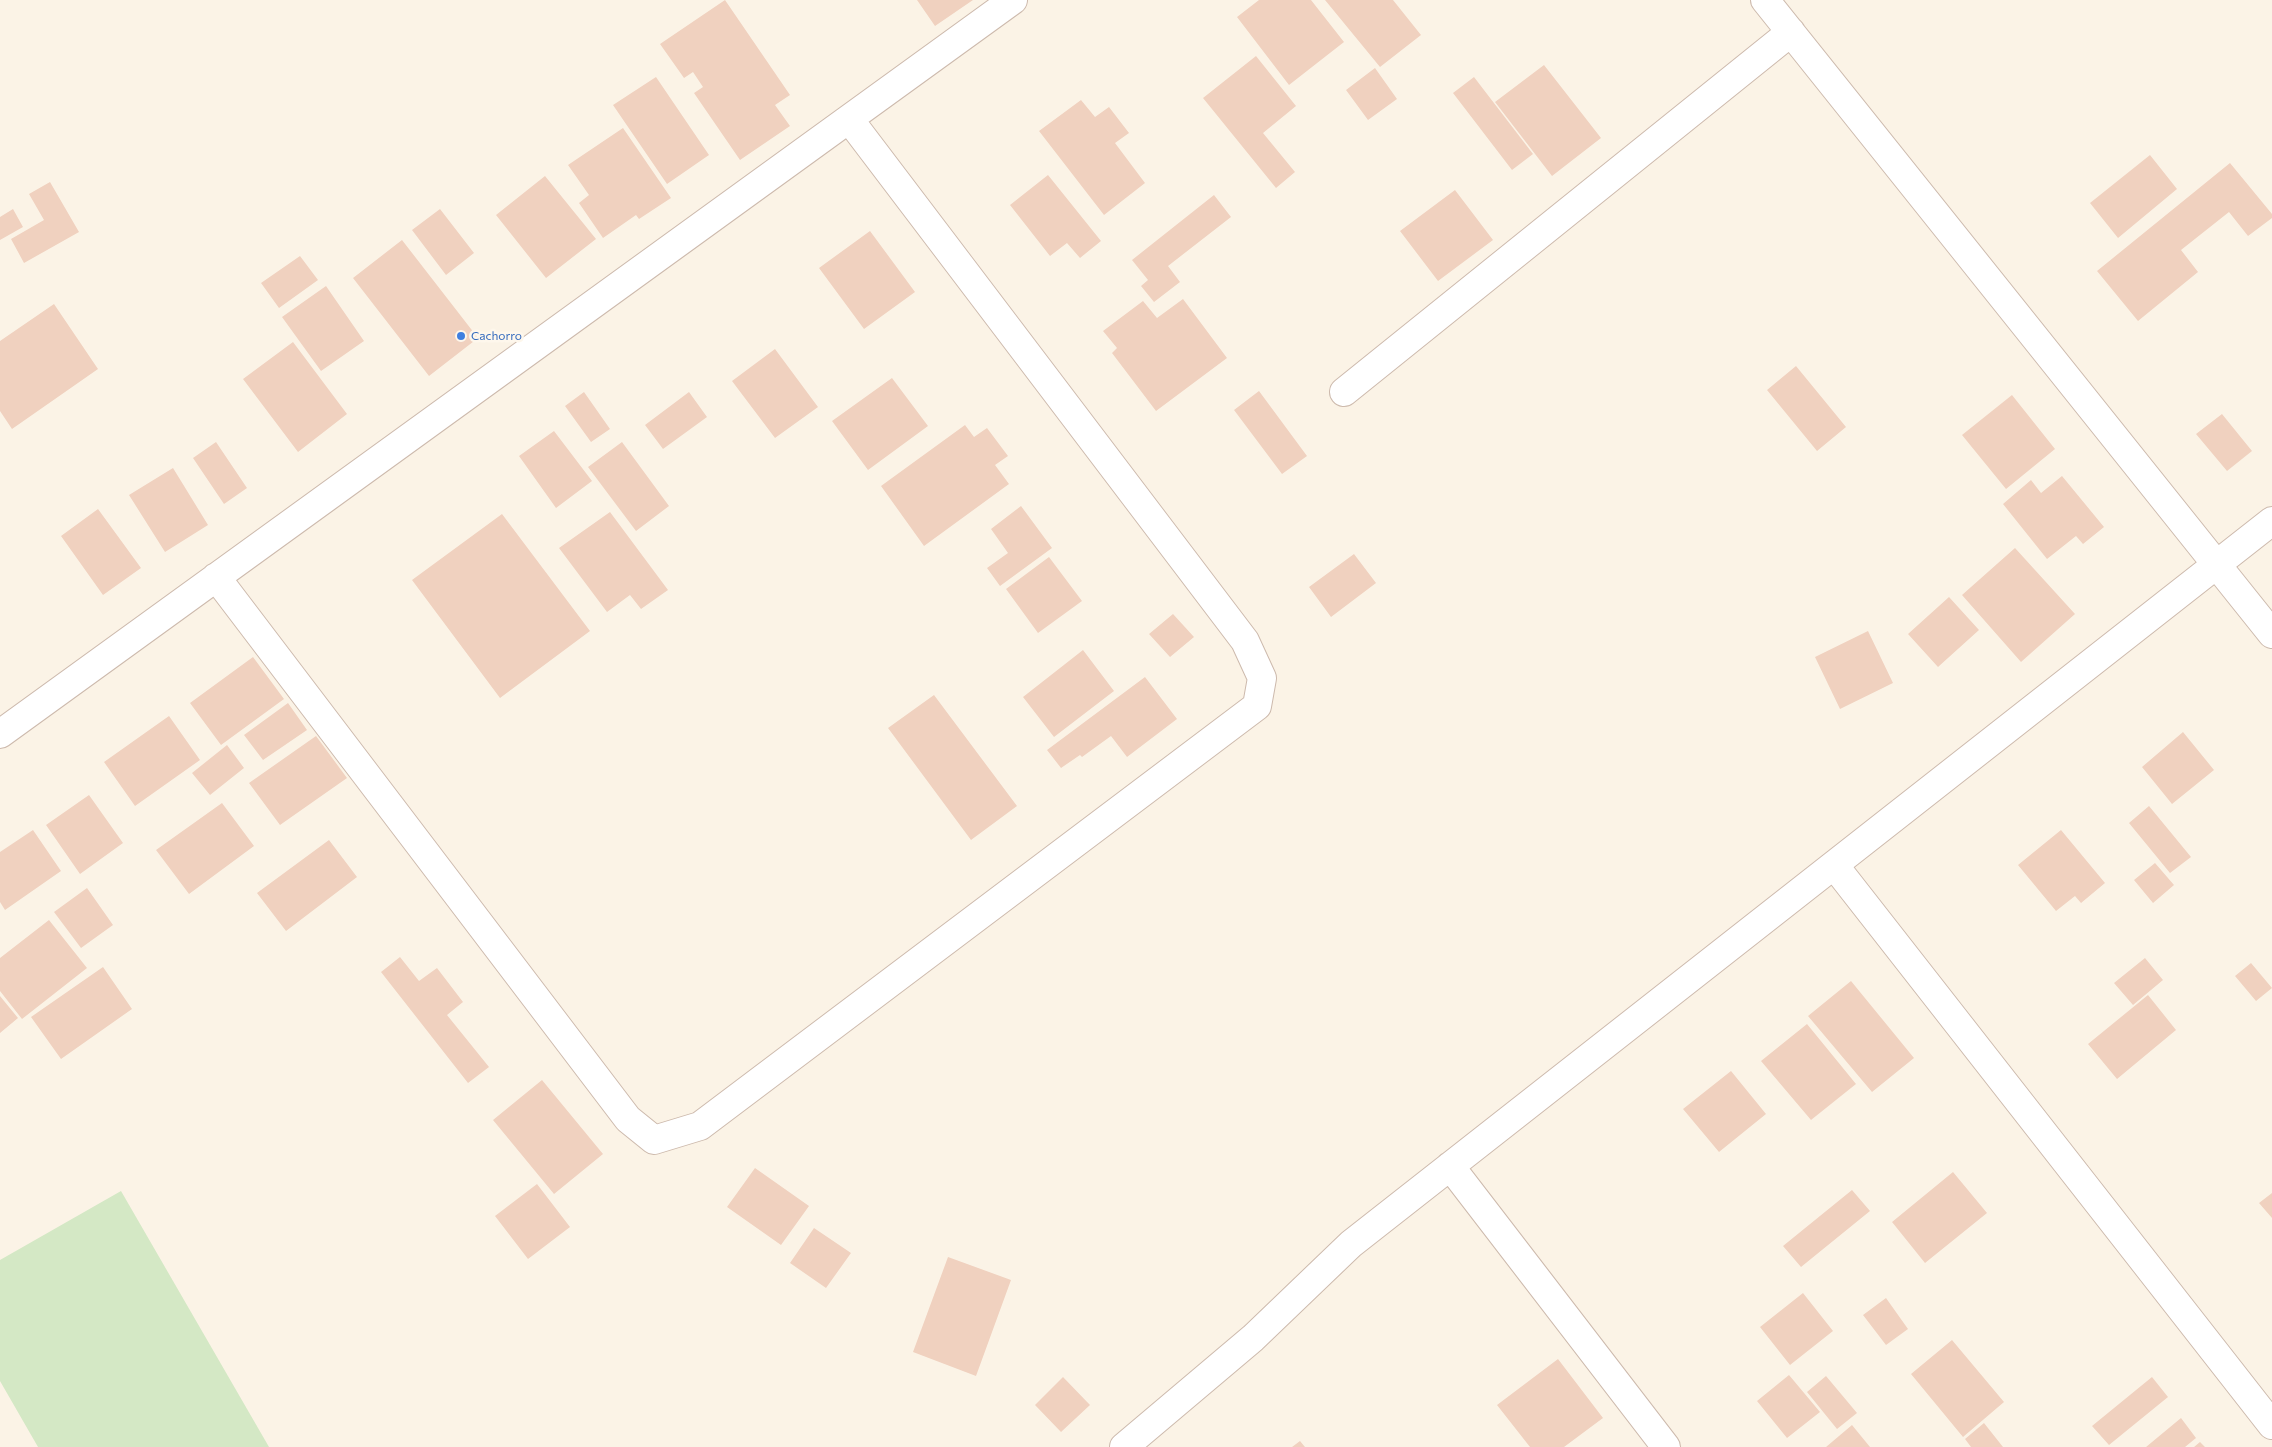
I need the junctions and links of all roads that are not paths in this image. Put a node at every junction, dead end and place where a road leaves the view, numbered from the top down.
1 (1013, 0) edge
2 (1765, 0) edge
3 (1791, 32) junction
4 (849, 119) junction
5 (1344, 392) dead end
6 (2272, 521) edge
7 (2216, 564) junction
8 (216, 577) junction
9 (2272, 634) edge
10 (0, 734) edge
11 (1834, 865) junction
12 (1450, 1166) junction
13 (2272, 1425) edge
14 (1124, 1447) edge
15 (1666, 1447) edge

1 - 4 street
2 - 3 street
3 - 5 street
3 - 7 street
4 - 8 street
4 - 8 street
6 - 7 street
7 - 9 street
7 - 11 street
8 - 10 street
11 - 12 street
11 - 13 street
12 - 14 street
12 - 15 street

